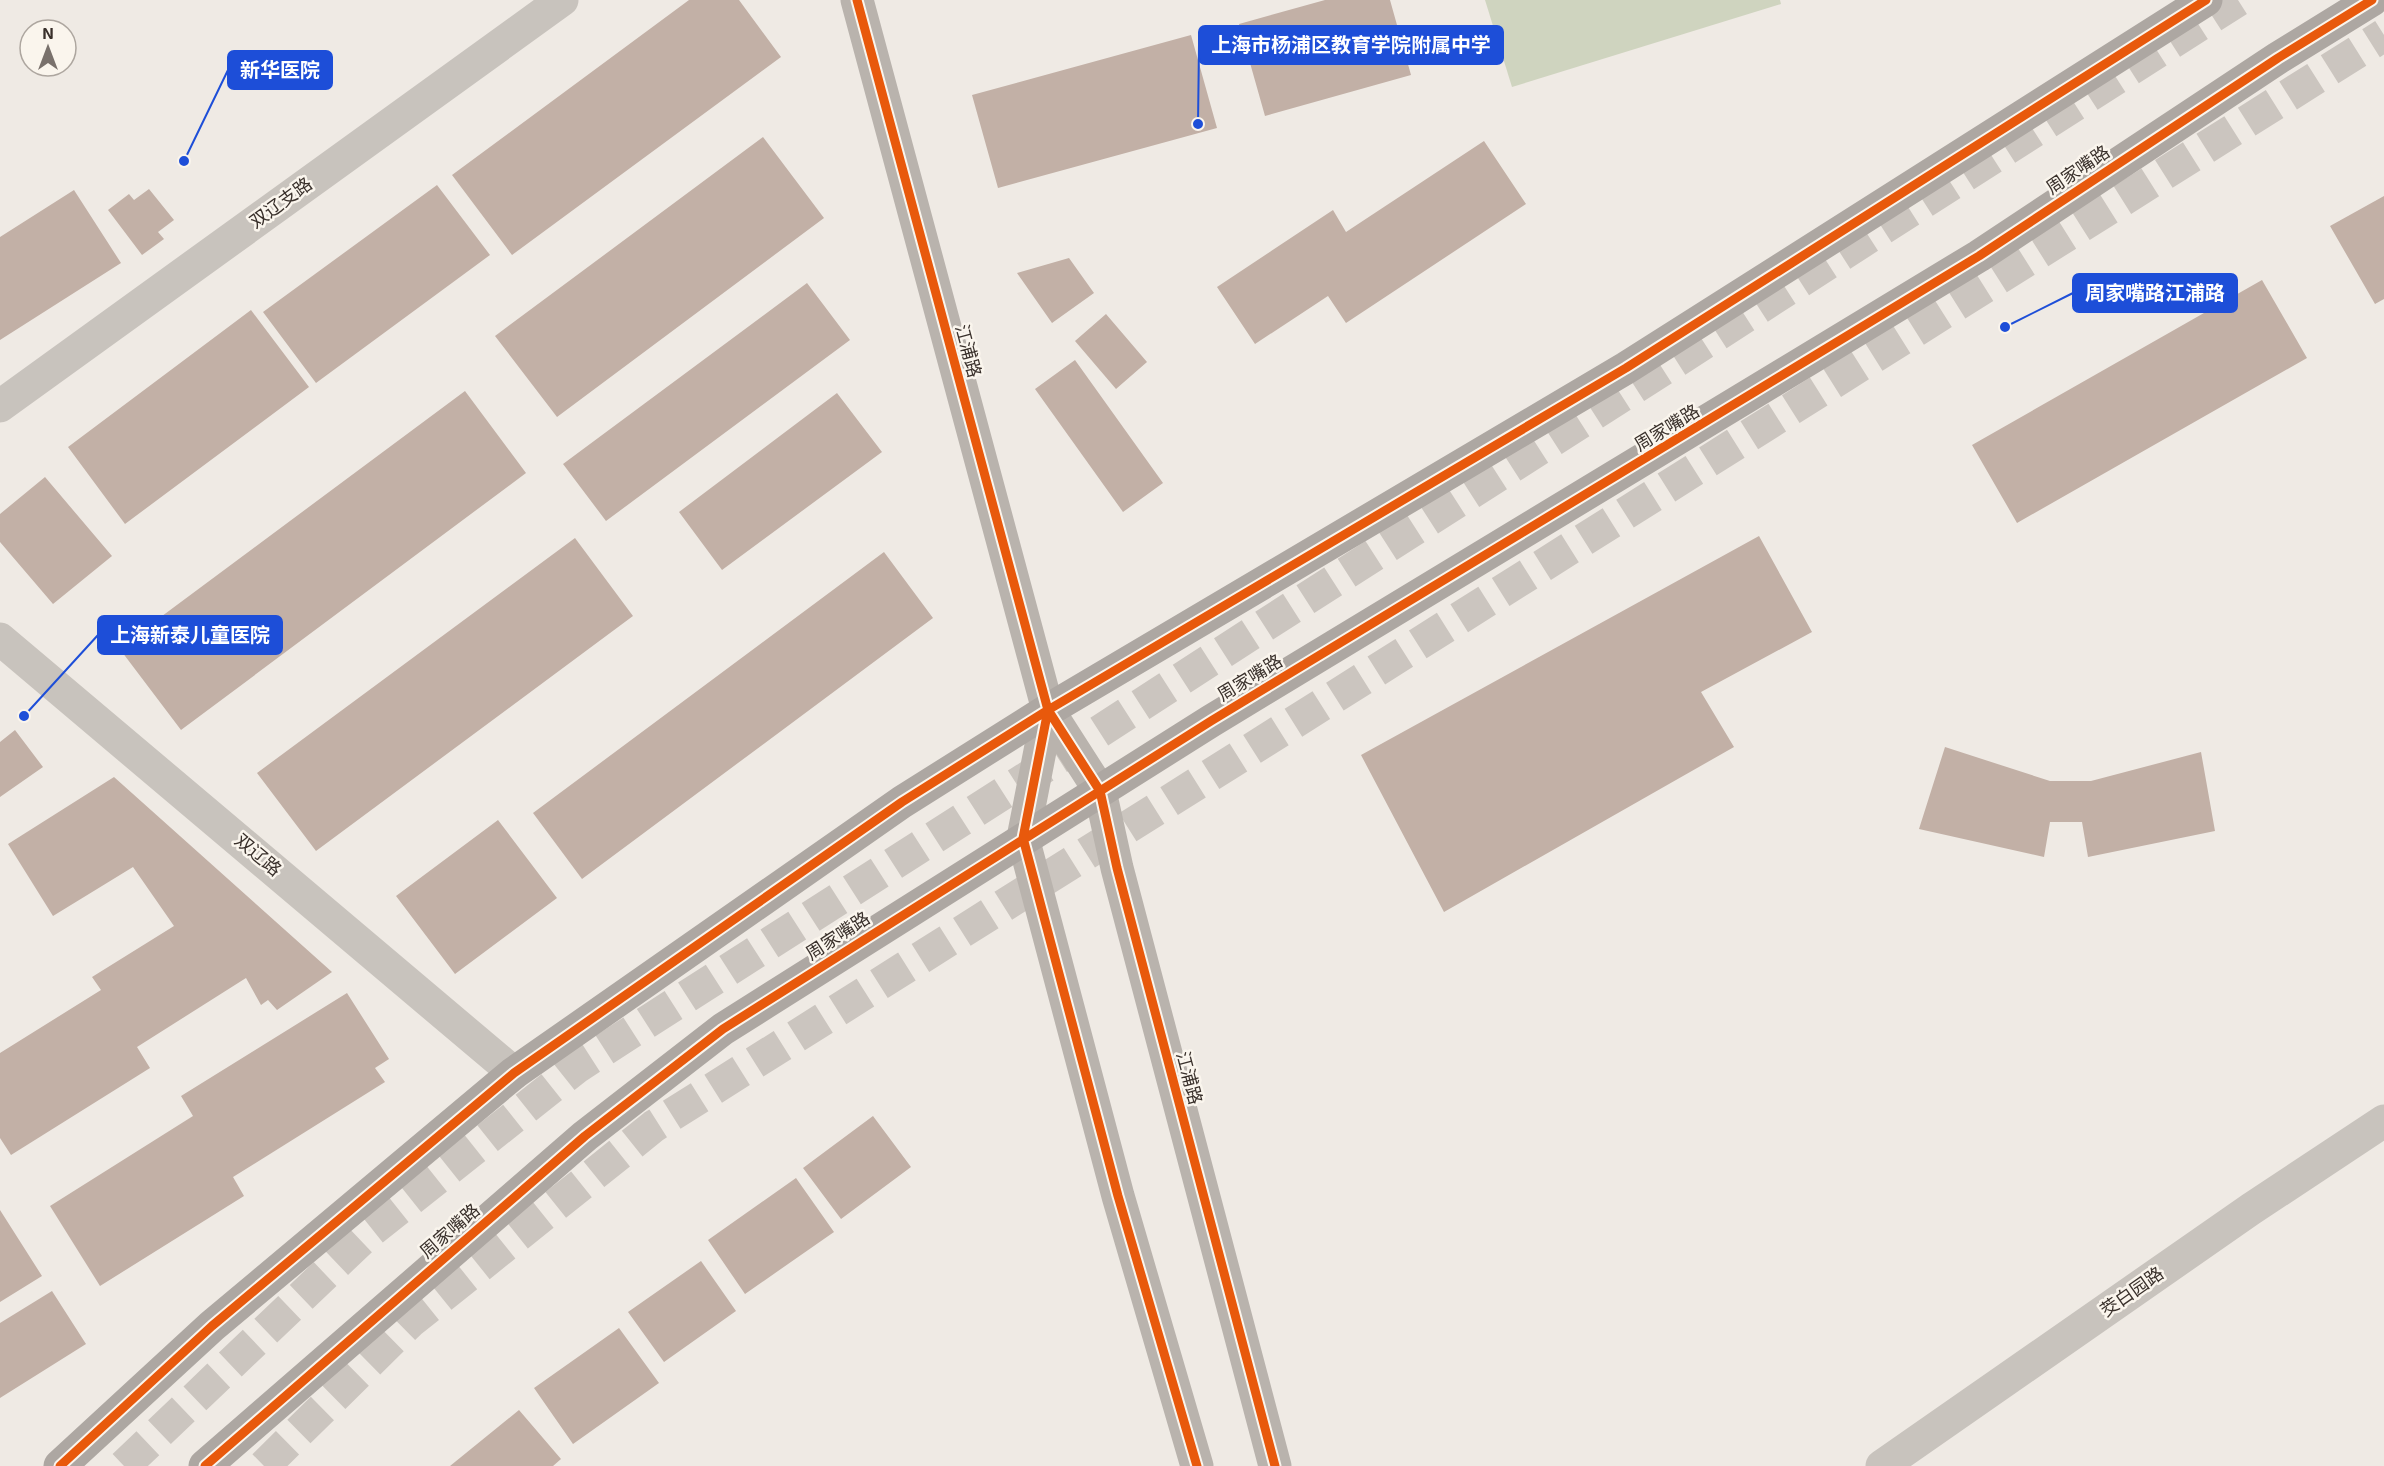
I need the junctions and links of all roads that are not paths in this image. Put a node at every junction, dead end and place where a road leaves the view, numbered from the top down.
1 (562, 0) edge
2 (856, 0) edge
3 (2206, 0) edge
4 (2372, 0) edge
5 (0, 406) edge
6 (0, 639) edge
7 (1048, 710) junction
8 (1100, 790) junction
9 (1023, 838) junction
10 (514, 1073) junction
11 (2384, 1121) edge
12 (60, 1466) edge
13 (205, 1466) edge
14 (1197, 1466) edge
15 (1275, 1466) edge
16 (1882, 1466) edge

1 - 5 street, 双辽支路
2 - 7 main road, 江浦路
3 - 7 main road
4 - 8 main road, 周家嘴路
6 - 10 street, 双辽路
7 - 8 main road, 江浦路
7 - 9 main road, 江浦路
7 - 10 main road
8 - 9 main road, 周家嘴路
8 - 15 main road, 江浦路
9 - 13 main road, 周家嘴路
9 - 14 main road, 江浦路
10 - 12 main road
11 - 16 street, 茭白园路

